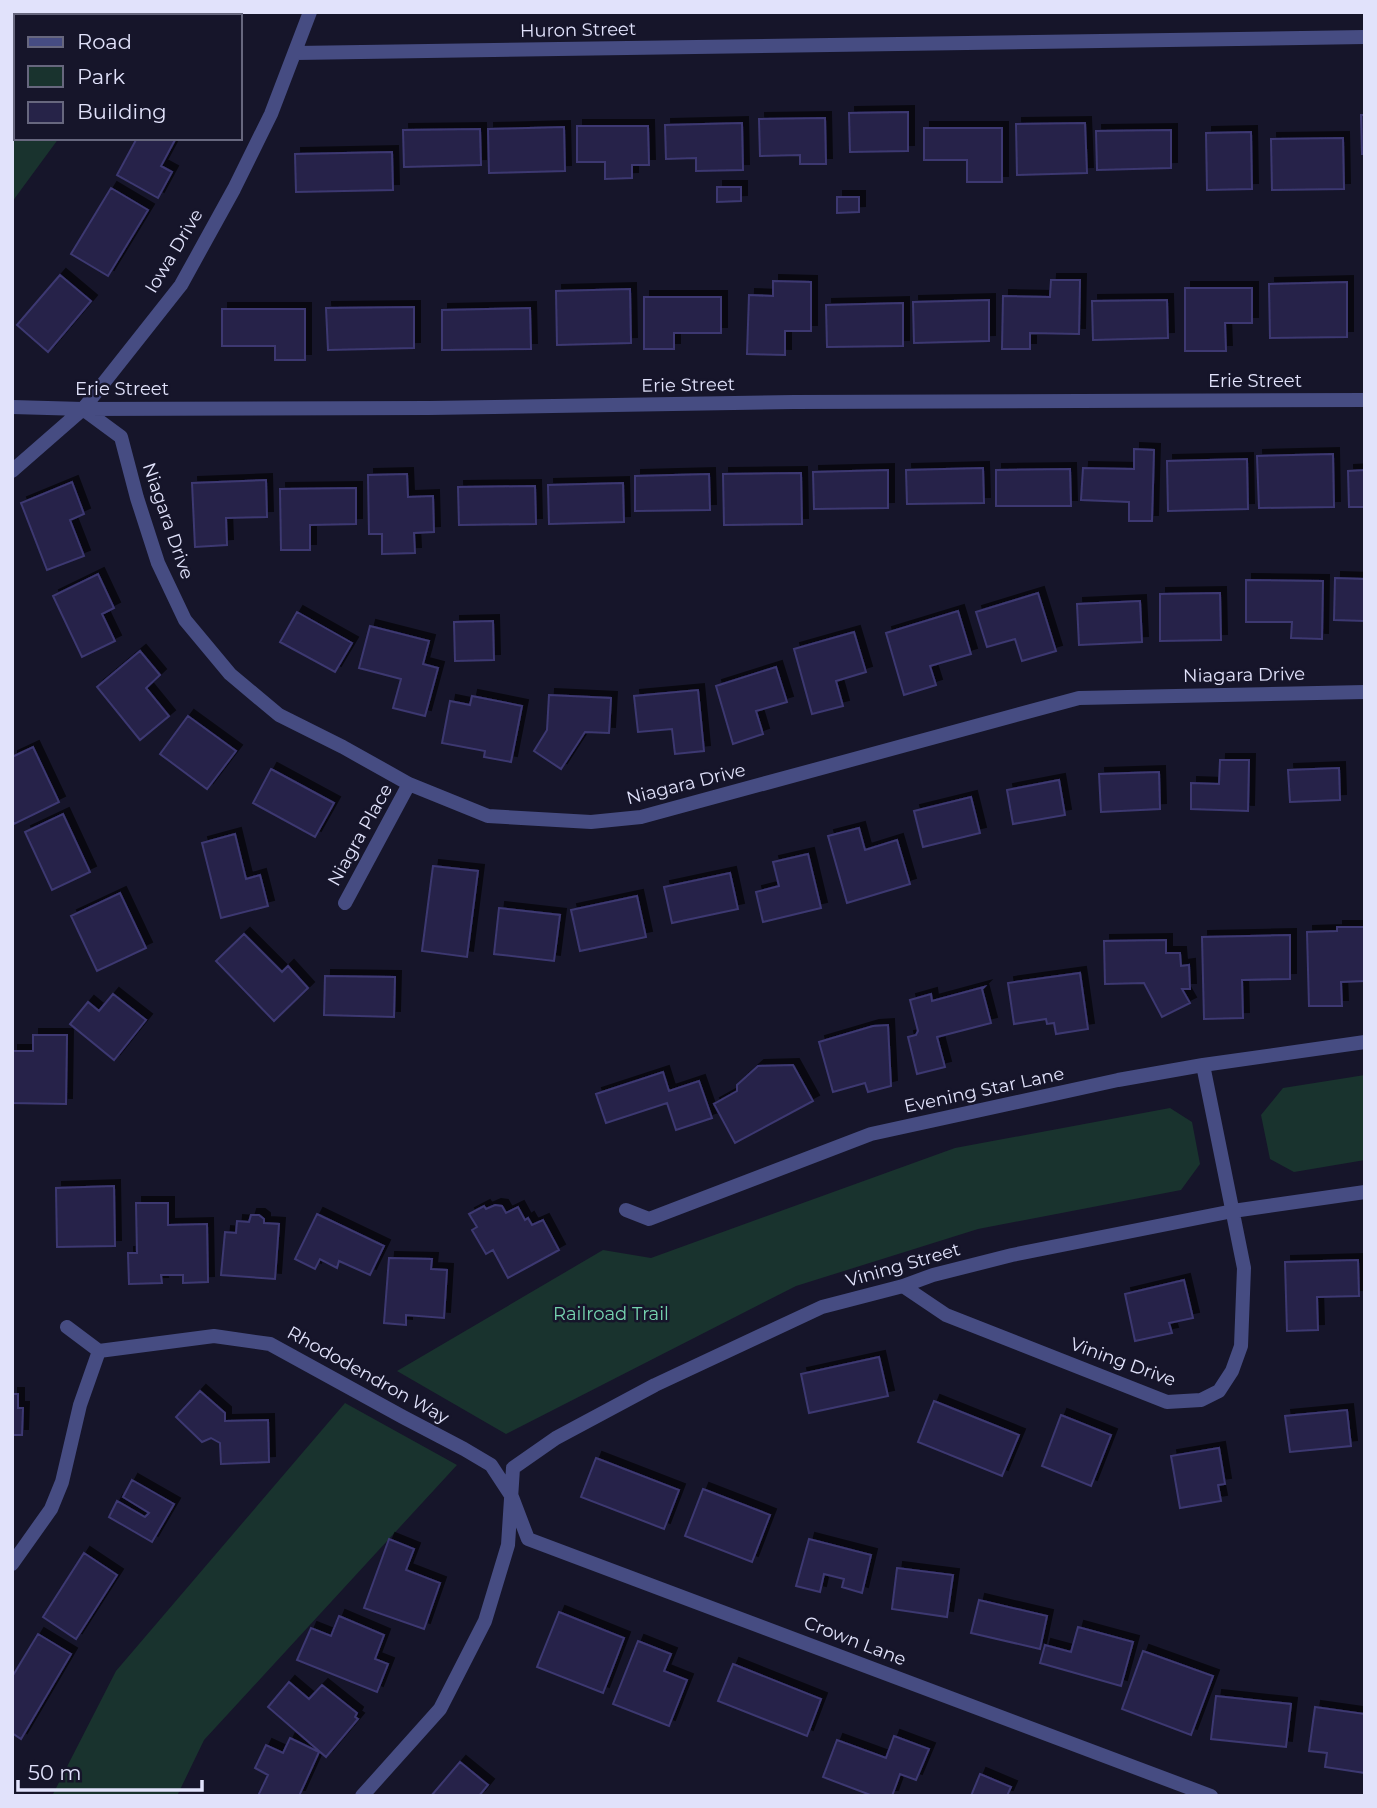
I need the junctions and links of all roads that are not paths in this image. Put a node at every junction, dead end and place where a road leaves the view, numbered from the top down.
1 (310, 12) edge
2 (1365, 37) edge
3 (296, 53) junction
4 (1365, 400) edge
5 (12, 407) edge
6 (83, 409) junction
7 (12, 471) edge
8 (1365, 692) edge
9 (410, 785) junction
10 (345, 903) dead end
11 (1365, 1042) edge
12 (1203, 1065) junction
13 (1365, 1192) edge
14 (626, 1210) dead end
15 (1233, 1211) junction
16 (903, 1286) junction
17 (66, 1327) dead end
18 (99, 1351) junction
19 (512, 1497) junction
20 (12, 1564) edge
21 (362, 1796) edge
22 (1211, 1796) edge

1 - 3 street, Iowa Drive
2 - 3 street, Huron Street
3 - 6 street, Iowa Drive
4 - 6 street, Erie Street
5 - 6 street, Erie Street
6 - 7 street, Iowa Drive
6 - 9 street, Niagara Drive
8 - 9 street, Niagara Drive
9 - 10 street, Niagra Place
11 - 12 street, Evening Star Lane
12 - 14 street, Evening Star Lane
12 - 15 street, Vining Drive
13 - 15 street, Vining Street
15 - 16 street, Vining Street
15 - 16 street, Vining Drive
16 - 19 street, Vining Street
17 - 18 street
18 - 19 street, Rhododendron Way
18 - 20 street
19 - 21 street
19 - 22 street, Crown Lane

